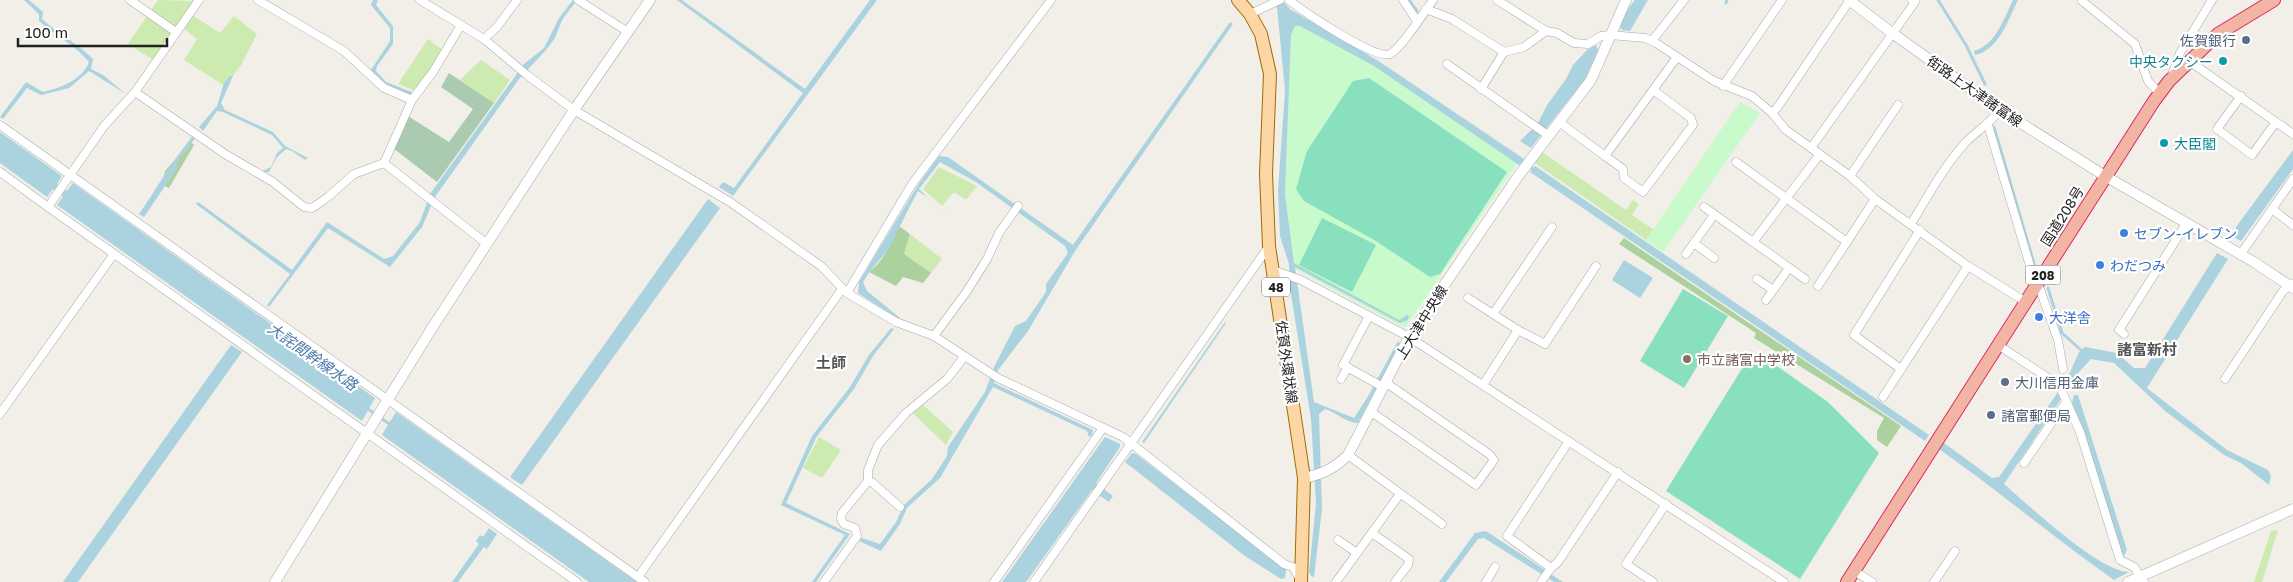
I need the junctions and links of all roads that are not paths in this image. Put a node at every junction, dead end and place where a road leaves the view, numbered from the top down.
1 (130, 0) edge
2 (200, 0) edge
3 (258, 0) edge
4 (420, 0) edge
5 (516, 0) edge
6 (579, 0) edge
7 (650, 0) edge
8 (1051, 0) edge
9 (1238, 0) edge
10 (1280, 0) edge
11 (1289, 0) edge
12 (1403, 0) edge
13 (1433, 0) edge
14 (1497, 0) edge
15 (1684, 0) edge
16 (1782, 0) edge
17 (1850, 0) edge
18 (1912, 0) edge
19 (2212, 0) edge
20 (2274, 0) edge
21 (2082, 1) edge
22 (1624, 2) edge
23 (1426, 9) junction
24 (1250, 14) junction
25 (1417, 21) junction
26 (462, 25) junction
27 (176, 32) junction
28 (628, 32) junction
29 (1546, 32) junction
30 (1892, 33) junction
31 (1610, 35) junction
32 (484, 39) junction
33 (1652, 41) junction
34 (1504, 52) junction
35 (1677, 57) junction
36 (2189, 61) junction
37 (1447, 64) dead end
38 (2169, 82) junction
39 (1723, 86) junction
40 (1481, 88) junction
41 (1653, 90) junction
42 (135, 92) junction
43 (2160, 94) junction
44 (2241, 96) junction
45 (412, 100) junction
46 (1898, 105) dead end
47 (574, 110) junction
48 (2000, 110) junction
49 (1772, 113) junction
50 (1559, 122) junction
51 (2276, 122) junction
52 (1988, 124) junction
53 (0, 125) edge
54 (2293, 134) edge
55 (1549, 136) junction
56 (1811, 148) junction
57 (1820, 154) junction
58 (1604, 156) junction
59 (1736, 162) dead end
60 (384, 163) junction
61 (0, 172) edge
62 (70, 174) junction
63 (1850, 176) junction
64 (2105, 176) junction
65 (2293, 179) edge
66 (1786, 198) junction
67 (1875, 199) junction
68 (48, 207) junction
69 (1704, 207) dead end
70 (1017, 208) dead end
71 (2272, 209) junction
72 (1714, 215) junction
73 (1911, 224) junction
74 (2186, 224) junction
75 (2293, 225) edge
76 (1552, 228) dead end
77 (1920, 230) junction
78 (1753, 242) junction
79 (1847, 242) junction
80 (1694, 243) junction
81 (487, 244) junction
82 (1269, 246) junction
83 (114, 254) junction
84 (1686, 254) dead end
85 (2240, 255) junction
86 (1714, 258) dead end
87 (1596, 266) dead end
88 (1968, 266) junction
89 (1789, 268) junction
90 (1280, 272) junction
91 (1757, 279) dead end
92 (1804, 279) dead end
93 (2038, 284) junction
94 (2292, 285) edge
95 (1818, 286) dead end
96 (1773, 290) junction
97 (844, 291) junction
98 (1468, 298) dead end
99 (1766, 300) dead end
100 (2026, 302) junction
101 (1494, 314) junction
102 (1369, 316) junction
103 (1518, 330) junction
104 (2124, 334) dead end
105 (934, 336) junction
106 (1409, 337) junction
107 (1998, 345) junction
108 (964, 357) junction
109 (1348, 367) junction
110 (1901, 369) junction
111 (2063, 369) dead end
112 (1341, 379) dead end
113 (2225, 379) dead end
114 (1384, 384) junction
115 (1483, 386) junction
116 (1883, 397) dead end
117 (388, 400) junction
118 (2066, 400) junction
119 (1370, 411) junction
120 (0, 414) edge
121 (1103, 428) junction
122 (368, 433) junction
123 (1568, 441) junction
124 (1131, 443) junction
125 (1348, 455) junction
126 (2024, 463) dead end
127 (1618, 472) junction
128 (1308, 477) junction
129 (868, 481) junction
130 (1400, 494) junction
131 (1666, 504) junction
132 (900, 507) dead end
133 (2293, 509) edge
134 (1442, 524) dead end
135 (1372, 532) junction
136 (1338, 540) dead end
137 (1955, 551) dead end
138 (1357, 553) junction
139 (1496, 567) dead end
140 (1551, 568) junction
141 (1851, 576) edge
142 (1648, 578) edge
143 (642, 580) edge
144 (1542, 580) edge
145 (2142, 580) edge
146 (275, 582) edge
147 (577, 582) edge
148 (824, 582) edge
149 (994, 582) edge
150 (1034, 582) edge
151 (1301, 582) edge
152 (1336, 582) edge
153 (1395, 582) edge
154 (1486, 582) edge
155 (1784, 582) edge
156 (1872, 582) edge
157 (1934, 582) edge
158 (2128, 582) edge

1 - 27 street
2 - 27 street
3 - 45 street
4 - 26 street
5 - 32 street
6 - 28 street
7 - 28 street
8 - 97 street
9 - 24 main road, 佐賀外環状線 / 48
10 - 24 street
11 - 25 street
12 - 25 street
13 - 23 street
14 - 29 street
15 - 33 street
16 - 39 street
17 - 30 street, 街路上大津諸富線
17 - 49 street
18 - 30 street
19 - 38 street
20 - 36 highway, 国道208号 / 208
21 - 43 street
22 - 31 street
23 - 25 street
23 - 34 street
24 - 82 main road, 佐賀外環状線 / 48
26 - 32 street
26 - 45 street
27 - 42 street
28 - 47 street
29 - 31 street
29 - 34 street
30 - 48 street, 街路上大津諸富線
30 - 56 street
31 - 33 street
31 - 50 street
32 - 47 street
33 - 35 street
34 - 40 street
35 - 39 street
35 - 41 street
36 - 38 highway, 国道208号 / 208
36 - 44 street
37 - 40 street
38 - 43 highway, 国道208号 / 208
39 - 49 street
40 - 55 street
41 - 58 street
41 - 58 street
42 - 60 street
42 - 62 street
43 - 64 highway, 国道208号 / 208
44 - 51 street
44 - 51 street
45 - 60 street
46 - 63 street
47 - 81 street
47 - 97 street
48 - 52 street
48 - 64 street, 街路上大津諸富線
49 - 56 street
50 - 55 street
50 - 58 street
51 - 54 street
52 - 73 street
52 - 93 street
53 - 62 street
55 - 106 street, 上大津中央線
56 - 57 street
57 - 63 street
57 - 66 street
59 - 66 street
60 - 81 street
61 - 68 street
62 - 68 street
62 - 117 street
63 - 67 street
64 - 74 street, 街路上大津諸富線
64 - 93 highway, 国道208号 / 208
65 - 71 street
66 - 78 street
66 - 79 street
67 - 73 street
67 - 79 street
68 - 83 street
69 - 72 street
70 - 105 street
71 - 75 street
71 - 85 street
72 - 78 street
72 - 80 street
73 - 77 street
74 - 85 street, 街路上大津諸富線
74 - 104 street
76 - 101 street
77 - 88 street
77 - 110 street
78 - 89 street
79 - 95 street
80 - 84 street
80 - 86 street
81 - 117 street
82 - 90 main road, 佐賀外環状線 / 48
82 - 124 street
83 - 120 street
83 - 122 street
85 - 94 street, 街路上大津諸富線
87 - 103 street
88 - 100 street
88 - 110 street
89 - 92 street
89 - 96 street
90 - 102 street
90 - 128 main road, 佐賀外環状線 / 48
91 - 96 street
93 - 100 highway, 国道208号 / 208
93 - 111 street
94 - 113 street
96 - 99 street
97 - 105 street
97 - 143 street
98 - 101 street
100 - 107 highway, 国道208号 / 208
101 - 103 street
102 - 106 street
102 - 109 street
103 - 115 street
105 - 108 street
106 - 114 street, 上大津中央線
106 - 115 street
107 - 118 street
107 - 141 highway, 国道208号 / 208
108 - 121 street
108 - 129 street
109 - 112 street
109 - 114 street
110 - 116 street
114 - 119 street, 上大津中央線
114 - 119 street
115 - 123 street
117 - 122 street
117 - 143 street
118 - 126 street
118 - 145 street
119 - 125 street, 上大津中央線
121 - 124 street
121 - 149 street
122 - 146 street
122 - 147 street
123 - 127 street
123 - 140 street
124 - 150 street
124 - 151 street
125 - 128 street, 上大津中央線
125 - 130 street
127 - 131 street
127 - 140 street
128 - 151 main road, 佐賀外環状線 / 48
129 - 132 street
129 - 148 street
130 - 134 street
130 - 135 street
131 - 142 street
131 - 155 street
133 - 145 street
135 - 138 street
135 - 153 street
136 - 138 street
137 - 157 street
138 - 152 street
139 - 154 street
140 - 144 street
141 - 156 street
145 - 158 street

